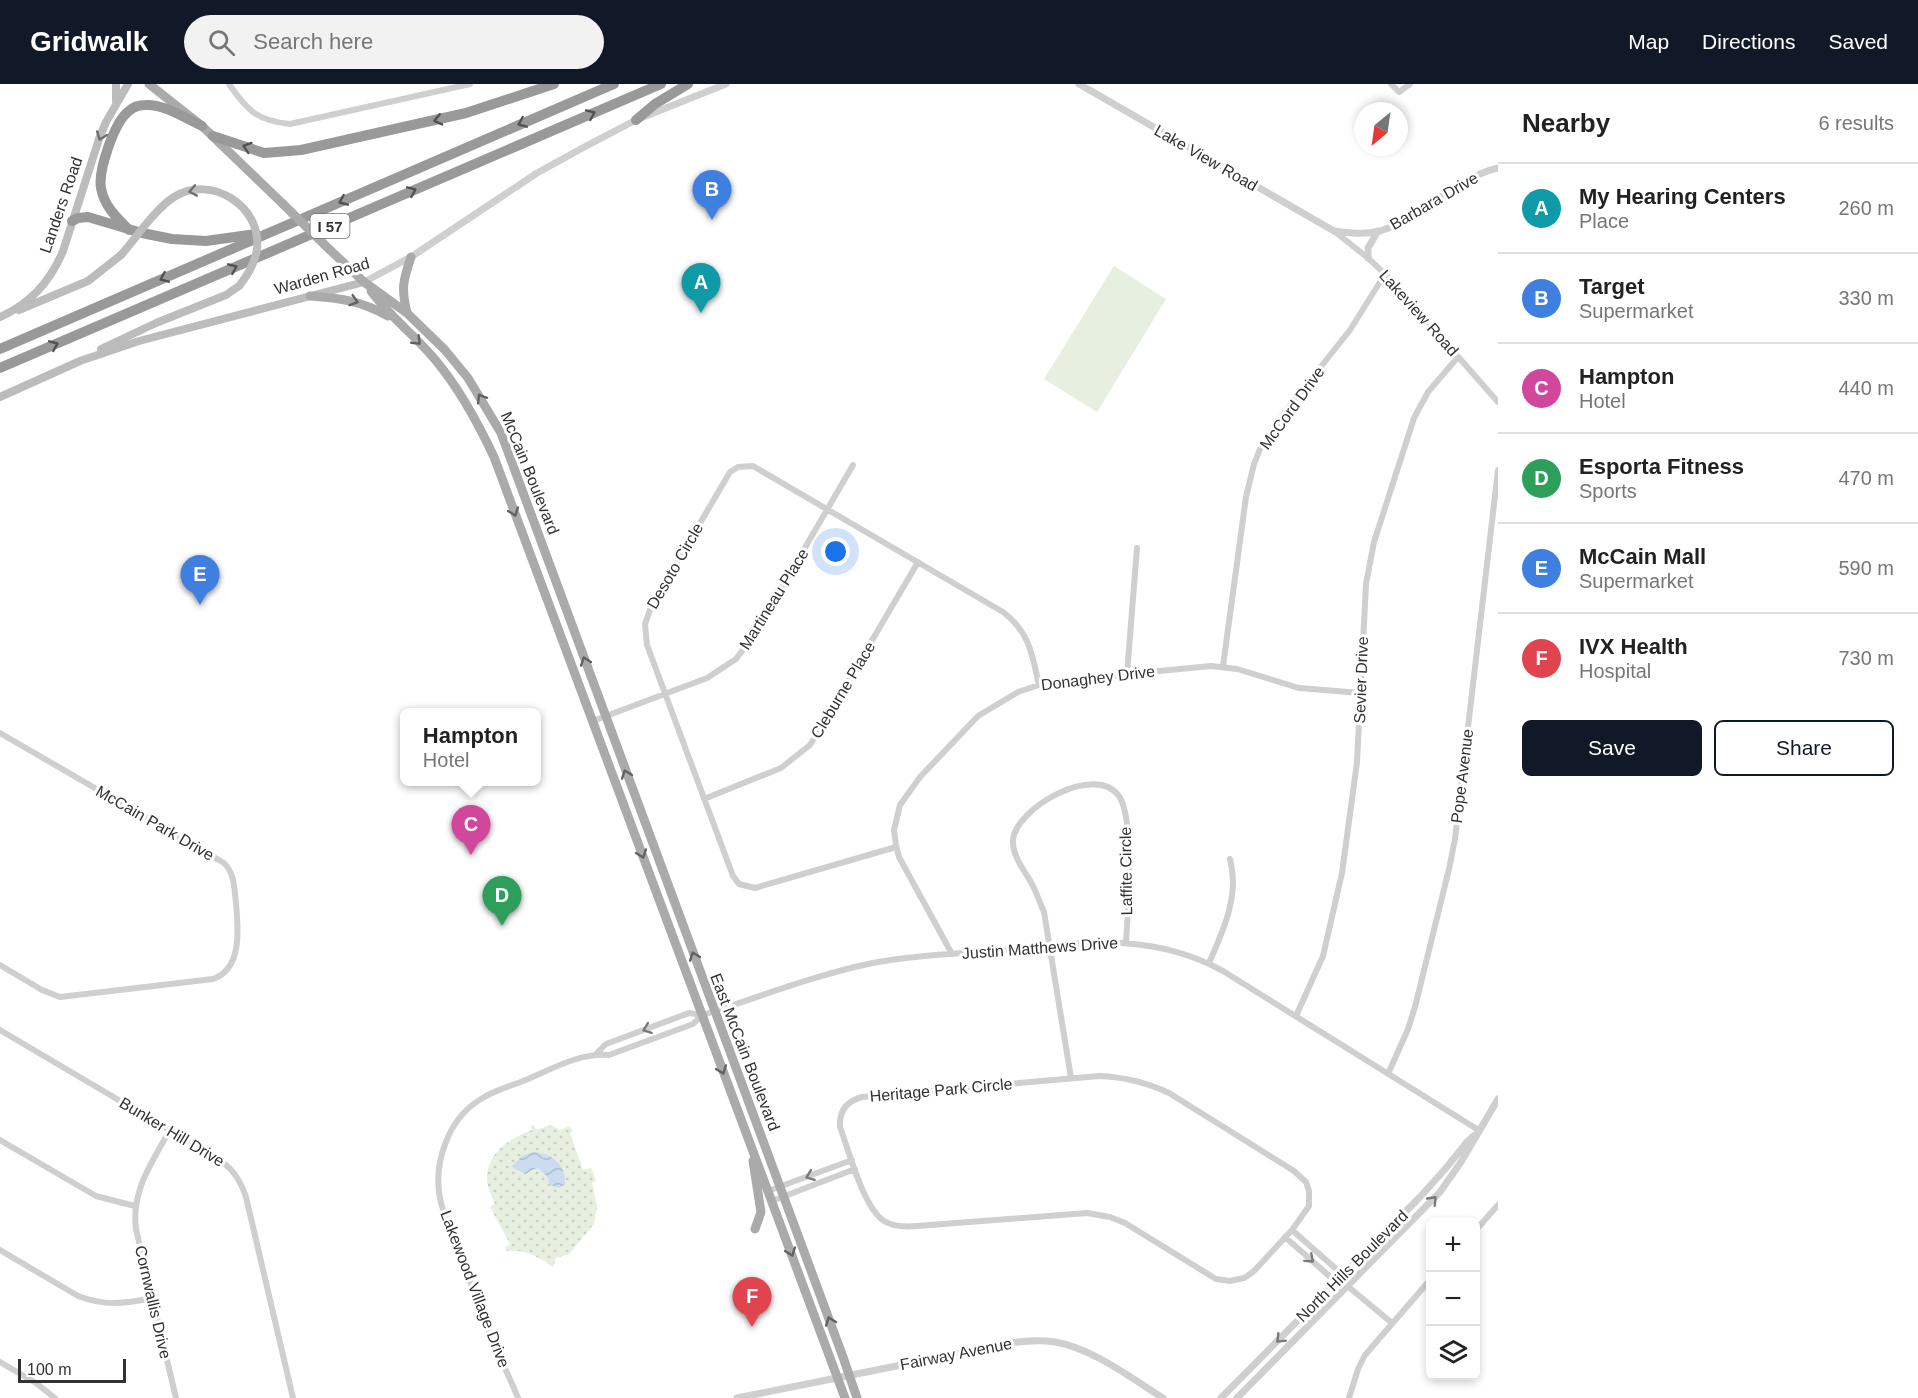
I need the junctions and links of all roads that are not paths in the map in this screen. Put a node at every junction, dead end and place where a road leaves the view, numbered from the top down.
1 (116, 84) edge
2 (128, 84) edge
3 (149, 84) edge
4 (229, 84) edge
5 (470, 84) edge
6 (554, 84) edge
7 (614, 84) edge
8 (661, 84) edge
9 (688, 84) edge
10 (726, 84) edge
11 (1079, 84) edge
12 (1391, 84) edge
13 (1410, 84) edge
14 (116, 104) junction
15 (636, 120) junction
16 (202, 126) junction
17 (213, 136) junction
18 (1498, 168) edge
19 (72, 221) junction
20 (129, 230) junction
21 (1334, 231) junction
22 (1378, 231) junction
23 (270, 232) junction
24 (411, 257) junction
25 (1368, 258) junction
26 (1385, 274) junction
27 (364, 282) junction
28 (310, 296) junction
29 (407, 313) junction
30 (3, 316) edge
31 (395, 320) junction
32 (0, 349) edge
33 (1458, 357) junction
34 (80, 361) junction
35 (0, 368) edge
36 (0, 397) edge
37 (1498, 402) edge
38 (853, 465) dead end
39 (1498, 470) edge
40 (828, 509) junction
41 (1137, 548) dead end
42 (918, 562) junction
43 (1223, 666) junction
44 (1127, 674) junction
45 (1039, 685) junction
46 (1361, 693) junction
47 (665, 694) junction
48 (605, 716) junction
49 (593, 721) junction
50 (0, 733) edge
51 (704, 799) junction
52 (896, 847) junction
53 (1230, 859) dead end
54 (1126, 942) junction
55 (1050, 946) junction
56 (952, 954) junction
57 (1209, 963) junction
58 (0, 965) edge
59 (714, 1011) junction
60 (702, 1015) junction
61 (1296, 1016) junction
62 (0, 1030) edge
63 (596, 1054) junction
64 (1388, 1074) junction
65 (1071, 1078) junction
66 (1498, 1099) edge
67 (170, 1130) junction
68 (1480, 1131) junction
69 (0, 1140) edge
70 (752, 1147) junction
71 (852, 1160) junction
72 (855, 1169) junction
73 (780, 1187) junction
74 (768, 1191) junction
75 (784, 1196) junction
76 (772, 1201) junction
77 (1498, 1205) edge
78 (135, 1206) junction
79 (1480, 1225) edge
80 (755, 1229) dead end
81 (1292, 1230) junction
82 (1285, 1237) junction
83 (0, 1250) edge
84 (1342, 1281) junction
85 (1426, 1286) edge
86 (152, 1298) junction
87 (1392, 1323) junction
88 (0, 1362) edge
89 (850, 1376) junction
90 (837, 1378) junction
91 (55, 1398) edge
92 (176, 1398) edge
93 (293, 1398) edge
94 (518, 1398) edge
95 (737, 1398) edge
96 (845, 1398) edge
97 (857, 1398) edge
98 (1163, 1398) edge
99 (1221, 1398) edge
100 (1237, 1398) edge
101 (1349, 1398) edge

1 - 14 main road
2 - 14 main road, Landers Road
3 - 16 main road, McCain Boulevard
4 - 5 street
6 -> 17 highway
7 -> 23 highway, I 57
35 -> 8 highway, I 57
9 - 15 highway
10 - 15 street, Warden Road
11 - 21 street, Lake View Road
12 - 13 street
14 -> 19 main road, Landers Road
15 - 24 street, Warden Road
16 - 17 main road, McCain Boulevard
16 - 20 highway
17 - 27 main road, McCain Boulevard, bridge
18 - 22 street, Barbara Drive
19 - 20 highway
19 - 30 main road, Landers Road
20 - 23 highway
21 - 22 street, Barbara Drive
21 - 25 street, Lakeview Road
22 - 25 street
23 -> 32 highway, I 57
24 - 27 street, Warden Road
24 - 29 main road
25 - 26 street, Lakeview Road
26 - 33 street, Lakeview Road
26 - 43 street, McCord Drive
27 - 28 main road, Warden Road
27 - 29 main road, McCain Boulevard
27 - 31 main road, McCain Boulevard
28 -> 31 main road
28 - 34 main road, Warden Road
48 -> 29 main road, McCain Boulevard
34 -> 30 main road, bridge
31 -> 49 main road, McCain Boulevard
33 - 37 street, Lakeview Road
33 - 46 street, Sevier Drive
34 - 36 main road, Warden Road
38 - 40 street, Martineau Place
39 - 64 street, Pope Avenue
40 - 42 street, Desoto Circle
40 - 47 street, Martineau Place
40 - 47 street, Desoto Circle
41 - 44 street
42 - 45 street, Desoto Circle
42 - 51 street, Cleburne Place
43 - 44 street, Donaghey Drive
43 - 46 street, Donaghey Drive
44 - 45 street, Donaghey Drive
45 - 52 street, Donaghey Drive
46 - 61 street, Sevier Drive
47 - 48 street, Martineau Place
47 - 51 street, Desoto Circle
48 - 49 street, Martineau Place
59 -> 48 main road, East McCain Boulevard
49 -> 60 main road, East McCain Boulevard
50 - 58 street, McCain Park Drive
51 - 52 street, Desoto Circle
52 - 56 street, Donaghey Drive
53 - 57 street
54 - 55 street, Justin Matthews Drive
54 - 55 street, Laffite Circle
54 - 57 street, Justin Matthews Drive
55 - 56 street, Justin Matthews Drive
55 - 65 street, Laffite Circle
56 - 59 street, Justin Matthews Drive
57 - 61 street, Justin Matthews Drive
59 - 60 street, Justin Matthews Drive
59 - 73 main road, East McCain Boulevard
60 - 63 street, Lakewood Village Drive
60 -> 63 street, Lakewood Village Drive
60 -> 70 main road, East McCain Boulevard
61 - 64 street, Justin Matthews Drive
62 - 67 street, Bunker Hill Drive
63 - 94 street, Lakewood Village Drive
64 - 68 street, Justin Matthews Drive
65 - 71 street, Heritage Park Circle
65 - 81 street, Heritage Park Circle
66 - 68 street, North Hills Boulevard
67 - 78 street
67 - 93 street, Bunker Hill Drive
68 - 84 street, North Hills Boulevard
84 -> 68 street, North Hills Boulevard
69 - 78 street
70 - 74 main road, East McCain Boulevard
70 - 80 main road
71 - 72 street, Heritage Park Circle
71 -> 73 street
72 - 75 street
72 - 82 street, Heritage Park Circle
73 - 74 street
73 - 75 main road, East McCain Boulevard
74 - 76 main road, East McCain Boulevard
75 - 76 street
89 -> 75 main road, East McCain Boulevard
76 -> 90 main road, East McCain Boulevard
77 - 79 street
78 - 86 street, Cornwallis Drive
81 - 82 street, Heritage Park Circle
81 - 84 street
82 -> 84 street
83 - 86 street
84 - 87 street
84 -> 99 street, North Hills Boulevard
84 - 100 street, North Hills Boulevard
85 - 87 street
86 - 92 street, Cornwallis Drive
87 - 101 street
88 - 91 street
89 - 90 street, Fairway Avenue
89 - 97 main road, East McCain Boulevard
89 - 98 street, Fairway Avenue
90 - 95 street, Fairway Avenue
90 - 96 main road, East McCain Boulevard

